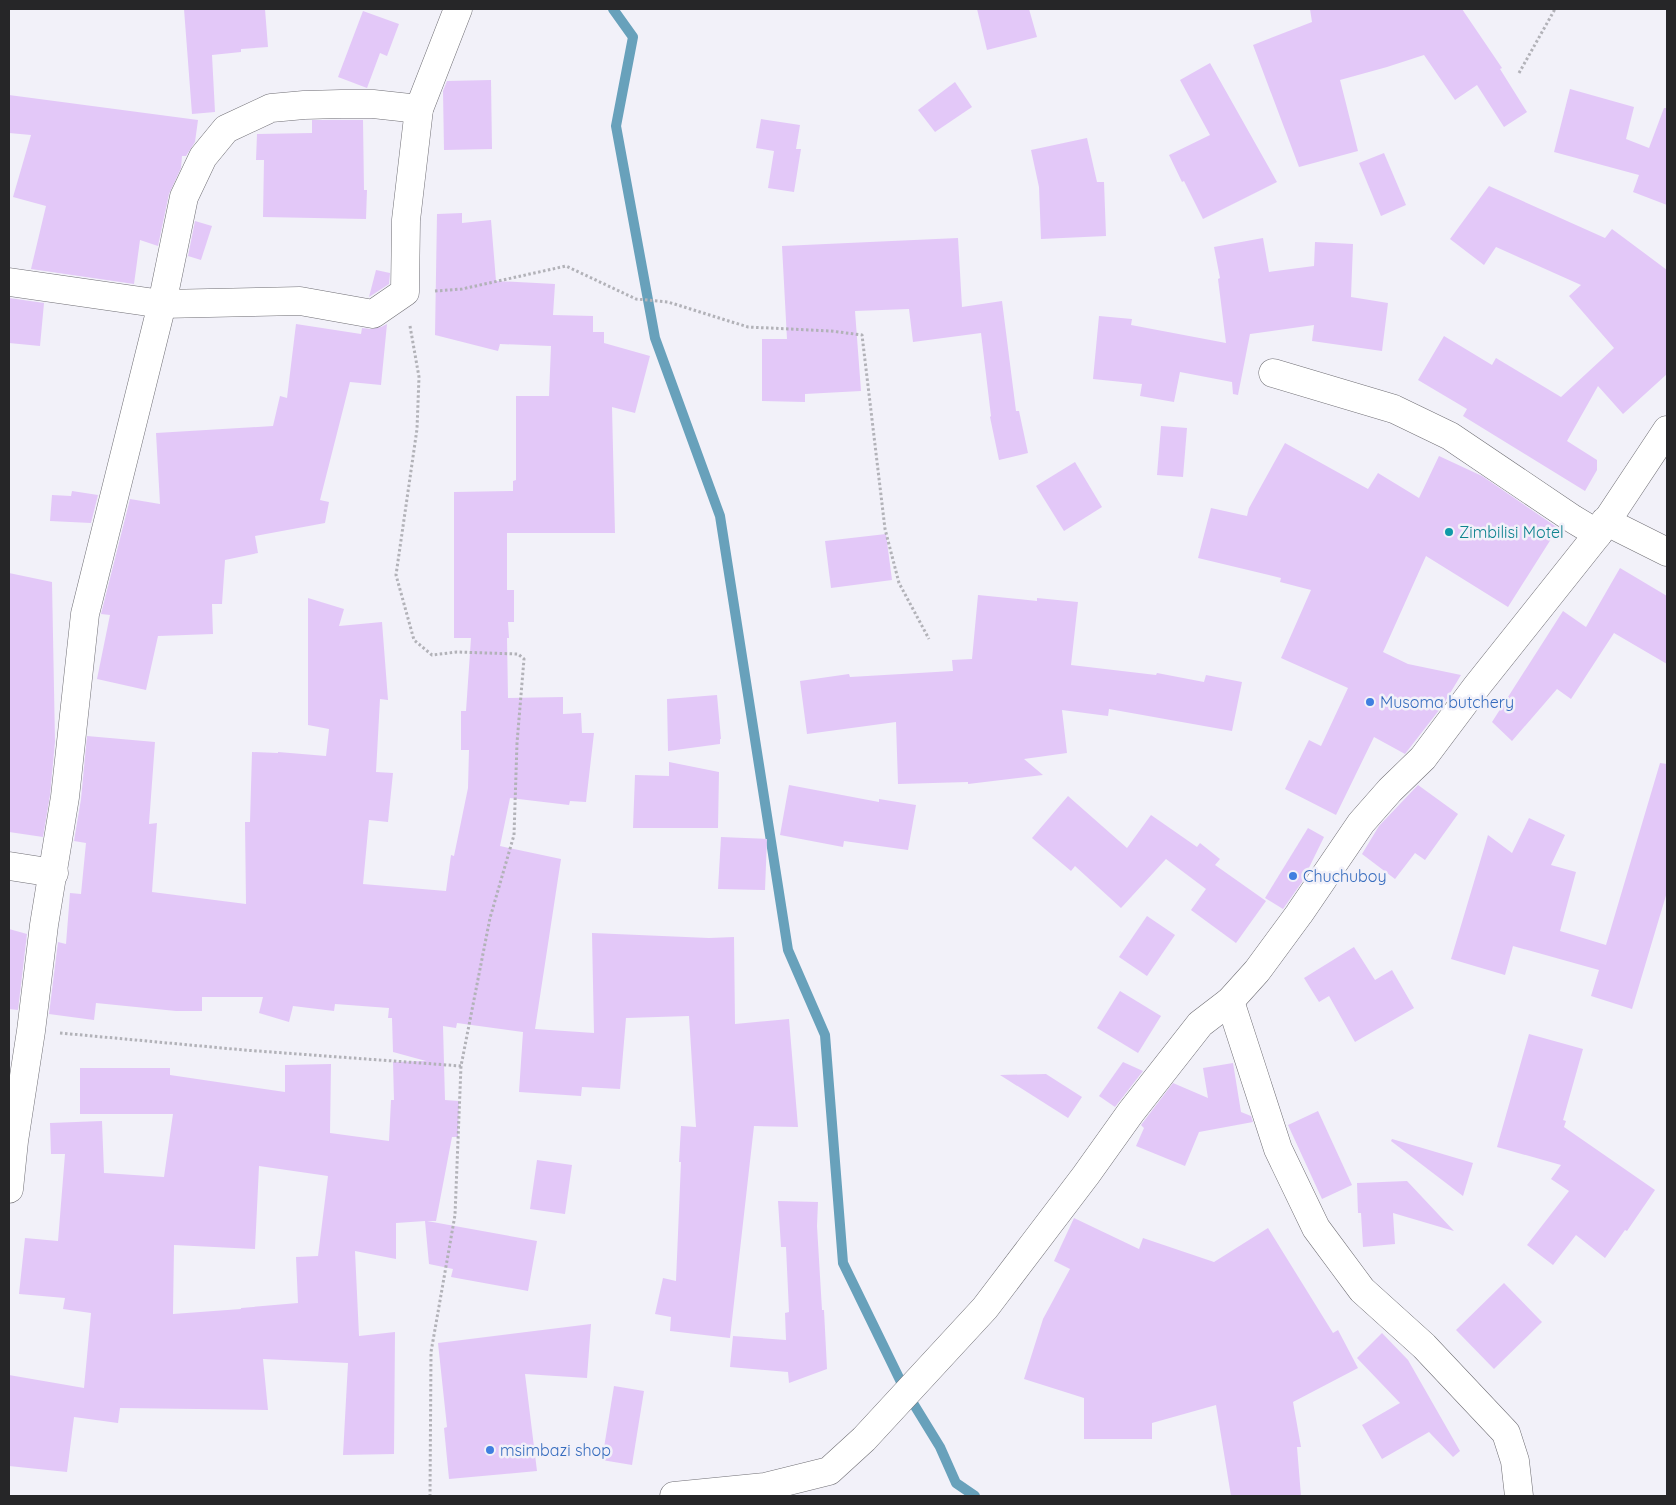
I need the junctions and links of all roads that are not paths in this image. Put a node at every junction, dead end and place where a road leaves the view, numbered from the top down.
1 (458, 9) edge
2 (419, 109) junction
3 (9, 282) edge
4 (162, 304) junction
5 (1273, 373) dead end
6 (1667, 430) edge
7 (1602, 528) junction
8 (1667, 552) edge
9 (9, 866) edge
10 (54, 873) junction
11 (1230, 1001) junction
12 (11, 1141) edge
13 (9, 1189) edge
14 (829, 1470) junction
15 (674, 1496) edge
16 (815, 1496) edge
17 (1519, 1496) edge

1 - 2 street
2 - 4 street
2 - 4 street
3 - 4 street
4 - 10 street
5 - 7 street
6 - 7 street
7 - 8 street
7 - 11 street
9 - 10 street
10 - 12 street
11 - 14 street
11 - 17 street
12 - 13 street
14 - 15 street
14 - 16 street

